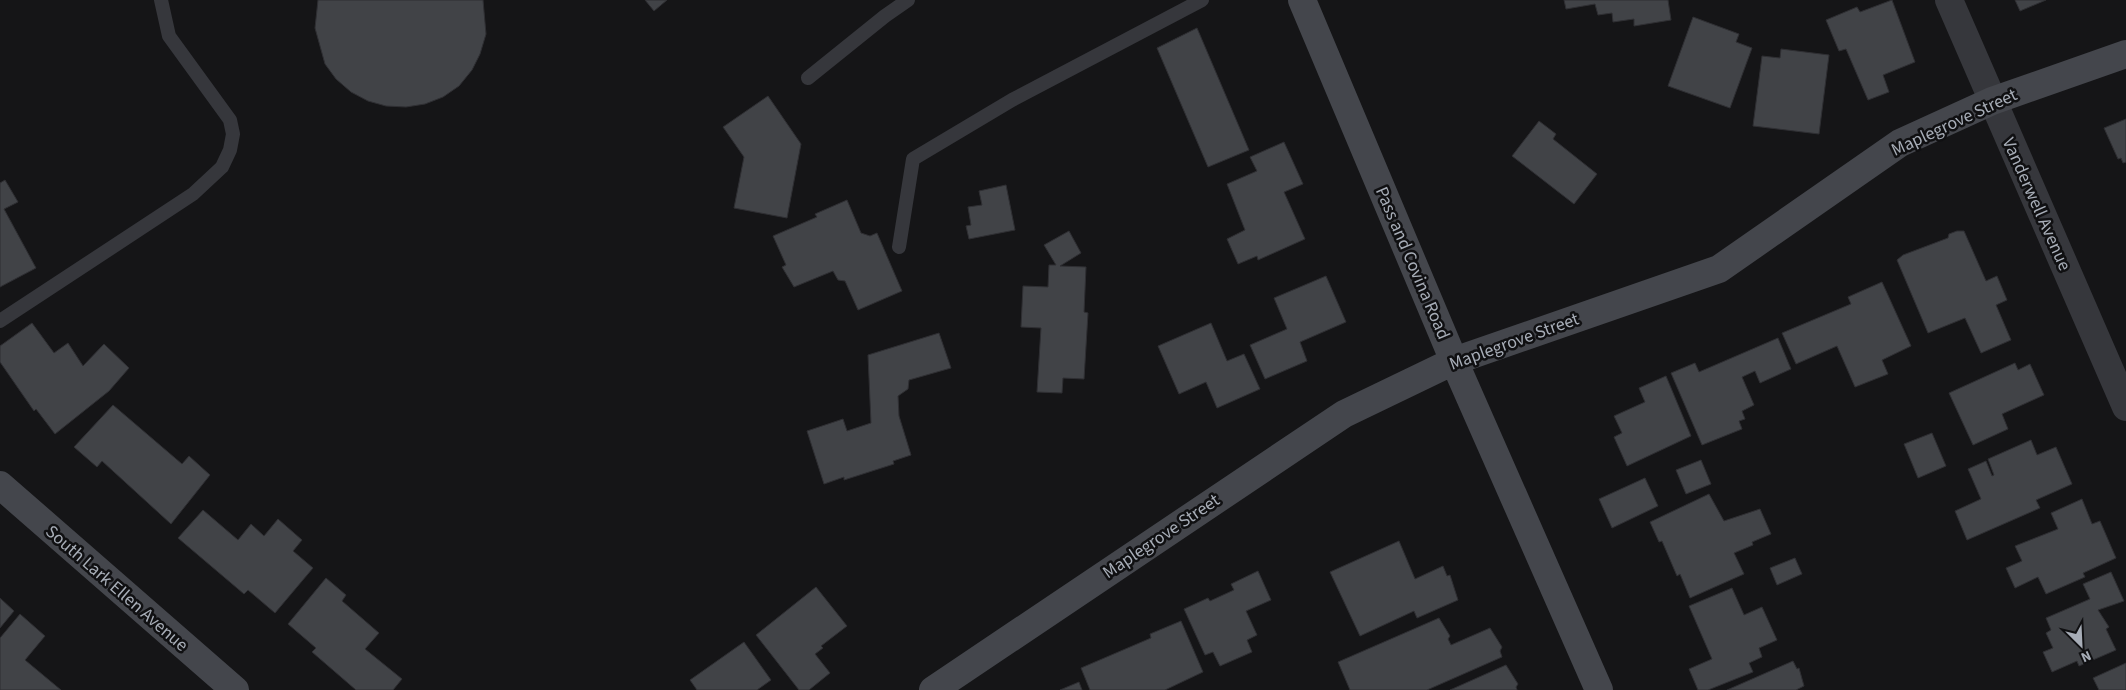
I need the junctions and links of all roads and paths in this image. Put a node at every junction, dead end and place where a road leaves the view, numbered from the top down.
1 (161, 0) edge
2 (908, 0) edge
3 (1202, 0) edge
4 (1302, 0) edge
5 (1949, 0) edge
6 (2126, 54) edge
7 (808, 78) dead end
8 (1992, 101) junction
9 (899, 247) dead end
10 (0, 322) edge
11 (1454, 361) junction
12 (2126, 407) edge
13 (0, 485) edge
14 (235, 690) edge
15 (933, 690) edge
16 (1599, 690) edge

1 - 10 lane
2 - 7 lane
3 - 9 lane
4 - 11 street, Pass and Covina Road
5 - 8 street, Vanderwell Avenue
6 - 8 street, Maplegrove Street
8 - 11 street, Maplegrove Street
8 - 12 street, Vanderwell Avenue
11 - 15 street, Maplegrove Street
11 - 16 street, Pass and Covina Road
13 - 14 street, South Lark Ellen Avenue

